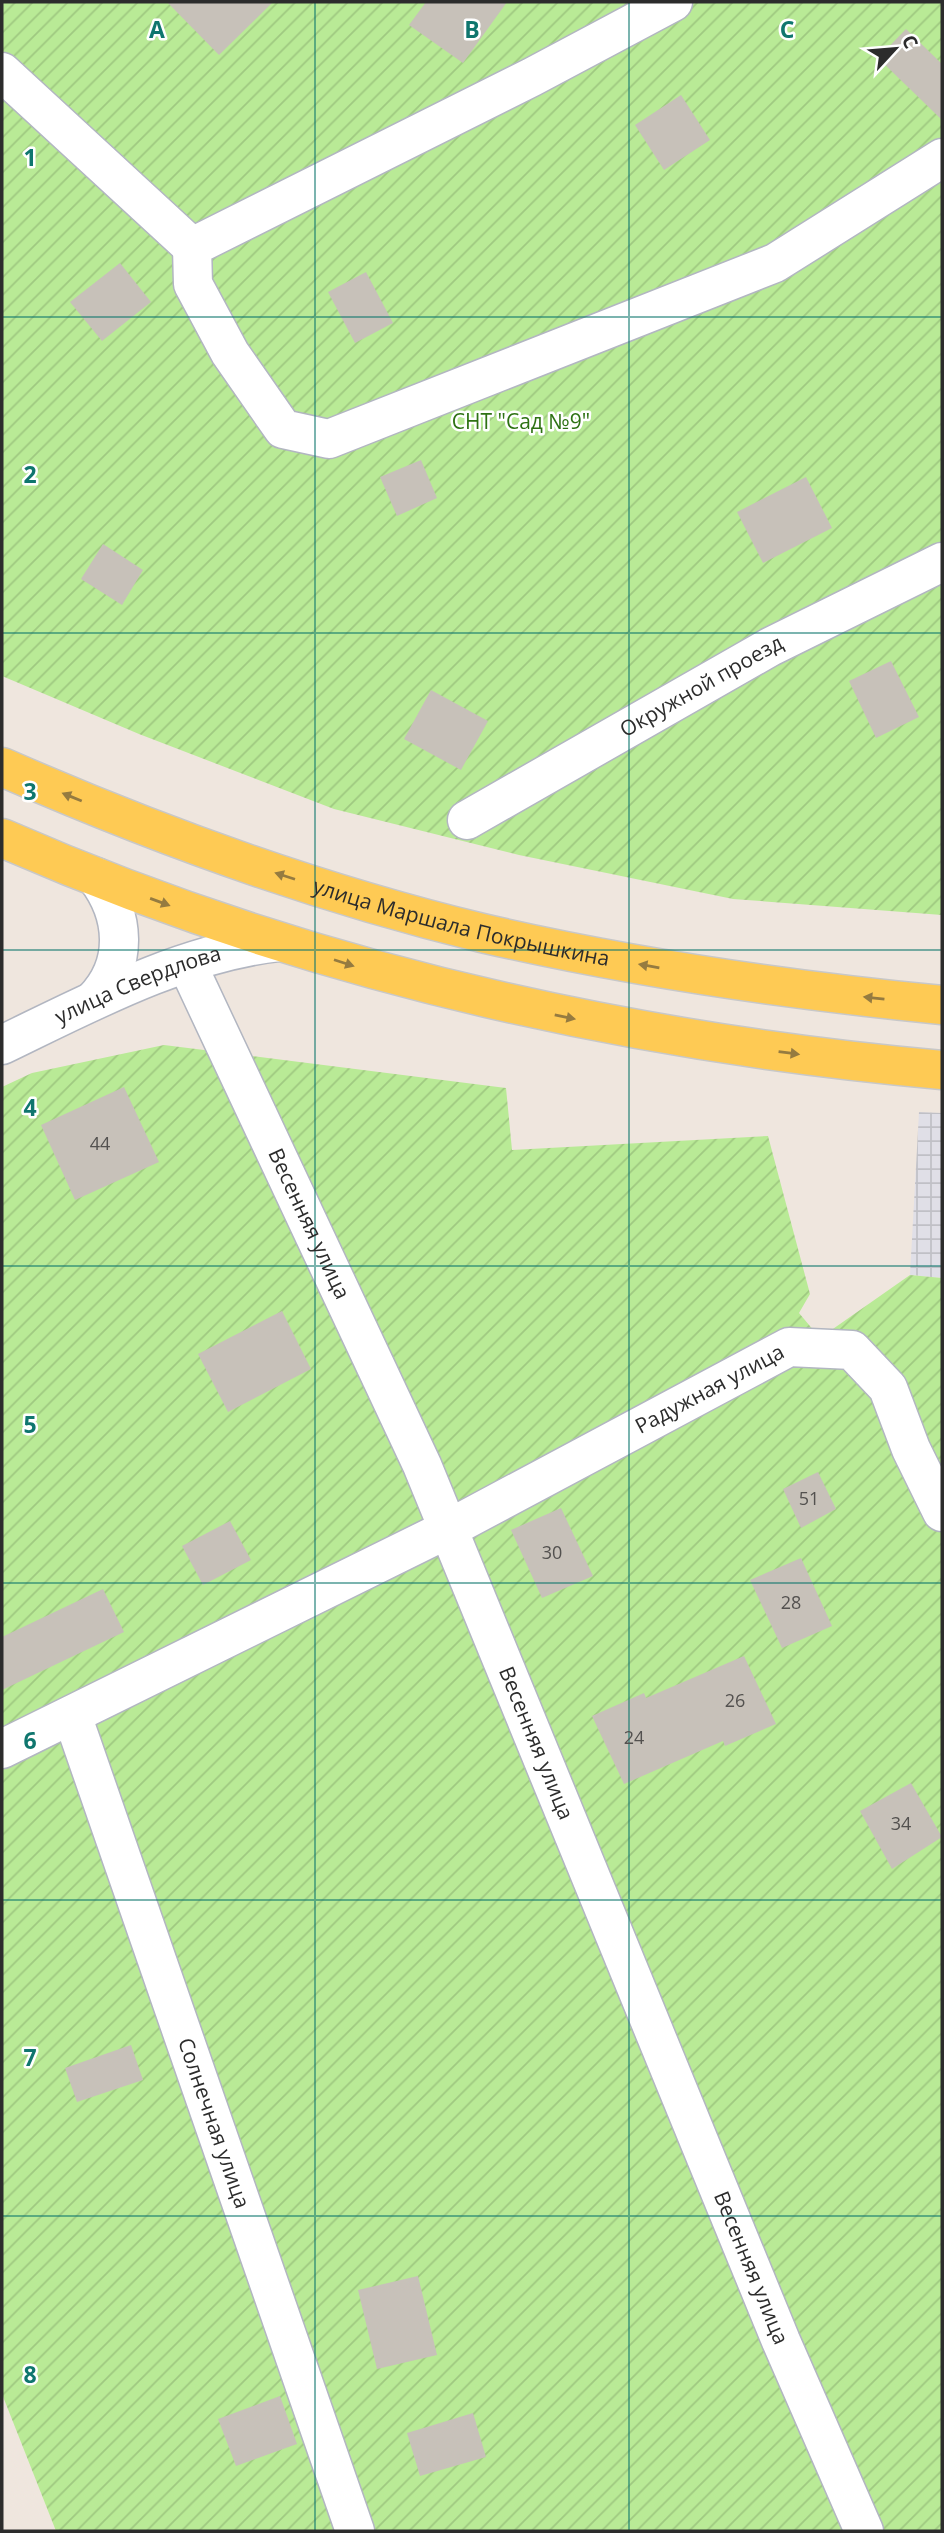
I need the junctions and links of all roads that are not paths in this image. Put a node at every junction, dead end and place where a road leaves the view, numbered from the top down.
1 (673, 2) edge
2 (2, 72) edge
3 (942, 158) edge
4 (192, 247) junction
5 (942, 562) edge
6 (2, 767) edge
7 (467, 820) dead end
8 (2, 838) edge
9 (96, 877) junction
10 (279, 942) junction
11 (187, 964) junction
12 (94, 1000) junction
13 (942, 1004) edge
14 (2, 1045) edge
15 (942, 1070) edge
16 (942, 1512) edge
17 (448, 1529) junction
18 (72, 1714) junction
19 (2, 1749) edge
20 (355, 2531) edge
21 (864, 2531) edge

1 - 4 street
2 - 4 street
3 - 4 street
5 - 7 street, Окружной проезд
13 -> 6 main road, улица Маршала Покрышкина
8 - 9 main road
9 -> 10 main road
9 - 12 street
10 - 11 street, улица Свердлова
10 -> 15 main road
11 - 12 street, улица Свердлова
11 - 17 street, Весенняя улица
12 - 14 street, улица Свердлова
16 - 17 street, Радужная улица
17 - 18 street, Радужная улица
17 - 21 street, Весенняя улица
18 - 19 street, Радужная улица
18 - 20 street, Солнечная улица

